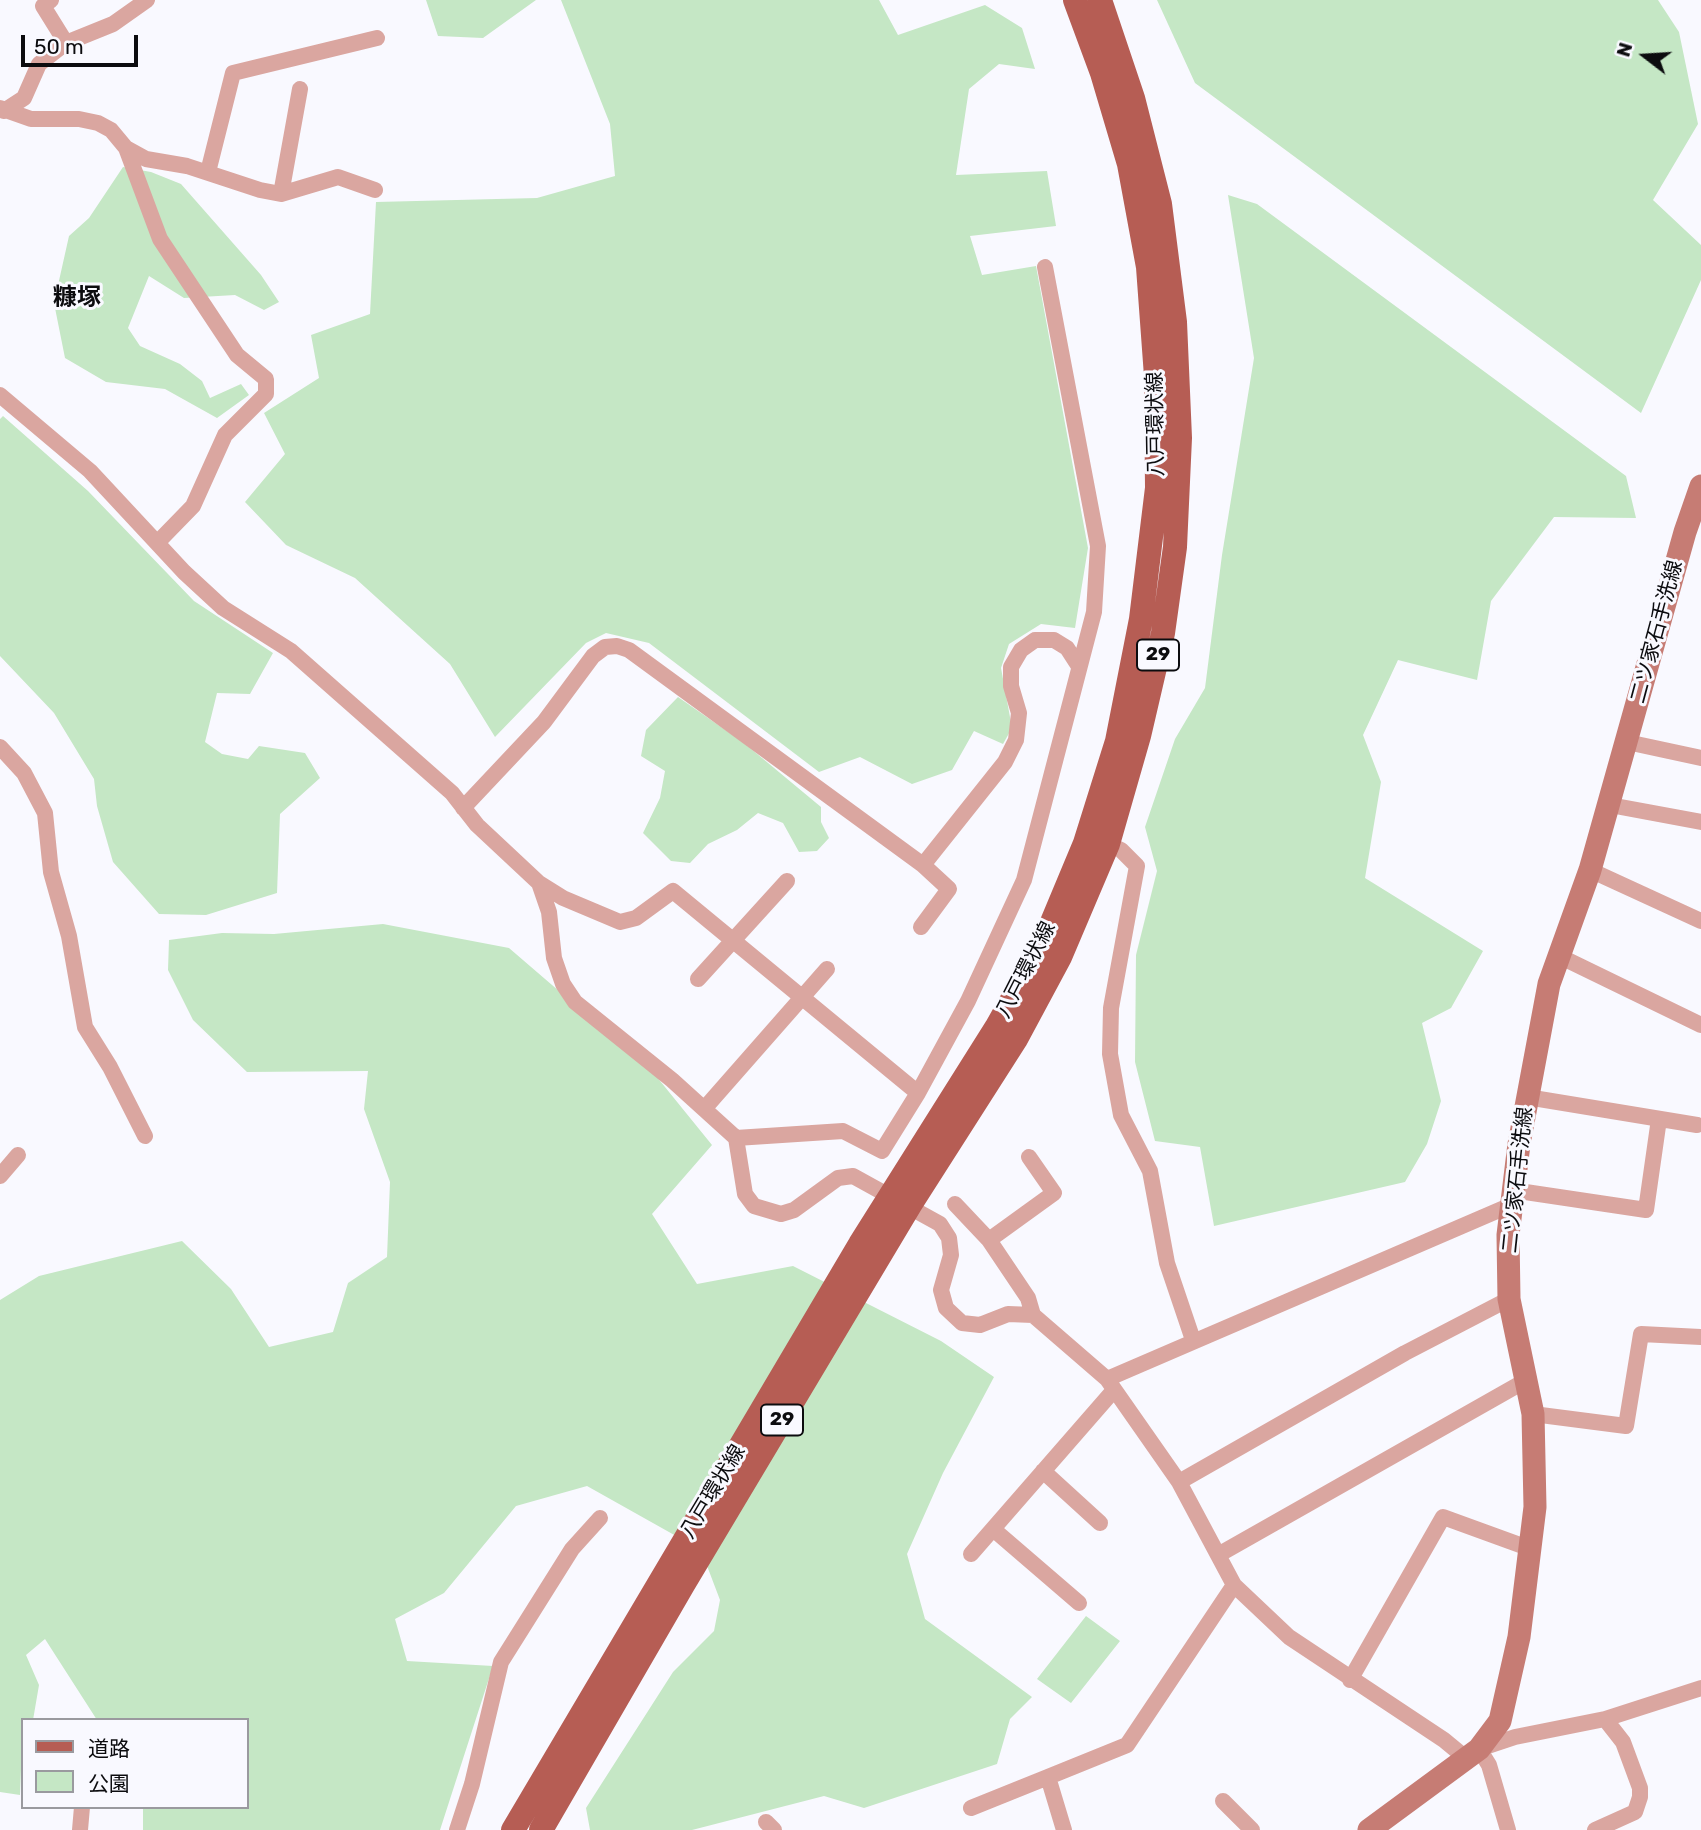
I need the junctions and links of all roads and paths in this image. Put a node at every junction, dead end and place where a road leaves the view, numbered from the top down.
1 (51, 0) edge
2 (147, 0) edge
3 (1075, 0) edge
4 (1100, 0) edge
5 (377, 38) dead end
6 (66, 43) junction
7 (300, 89) dead end
8 (2, 110) edge
9 (126, 148) junction
10 (208, 172) junction
11 (376, 190) dead end
12 (281, 194) junction
13 (1045, 267) dead end
14 (0, 395) edge
15 (1701, 486) edge
16 (157, 543) junction
17 (1078, 665) junction
18 (1627, 742) junction
19 (0, 747) edge
20 (1701, 758) edge
21 (1610, 805) junction
22 (463, 808) junction
23 (1701, 822) edge
24 (1108, 844) junction
25 (923, 865) junction
26 (1590, 870) junction
27 (787, 880) dead end
28 (539, 883) junction
29 (1701, 921) edge
30 (921, 927) dead end
31 (732, 941) junction
32 (1559, 956) junction
33 (827, 970) dead end
34 (698, 979) dead end
35 (800, 998) junction
36 (1701, 1025) edge
37 (918, 1093) junction
38 (1527, 1097) junction
39 (704, 1109) junction
40 (1659, 1119) junction
41 (1697, 1125) dead end
42 (145, 1136) dead end
43 (736, 1138) junction
44 (18, 1155) dead end
45 (1029, 1157) dead end
46 (0, 1177) edge
47 (1511, 1197) junction
48 (900, 1200) junction
49 (955, 1204) dead end
50 (989, 1240) junction
51 (1509, 1299) junction
52 (1032, 1315) junction
53 (1701, 1338) edge
54 (1193, 1340) junction
55 (1525, 1381) junction
56 (1110, 1385) junction
57 (1533, 1414) junction
58 (1043, 1471) junction
59 (1179, 1482) junction
60 (600, 1518) dead end
61 (1100, 1523) dead end
62 (993, 1529) junction
63 (1531, 1549) junction
64 (971, 1554) dead end
65 (1218, 1555) junction
66 (674, 1580) junction
67 (1234, 1585) junction
68 (1079, 1603) dead end
69 (1350, 1680) junction
70 (1701, 1688) edge
71 (1605, 1719) junction
72 (1473, 1754) junction
73 (1048, 1777) junction
74 (1223, 1801) dead end
75 (971, 1808) dead end
76 (82, 1809) edge
77 (80, 1830) edge
78 (457, 1830) edge
79 (513, 1830) edge
80 (541, 1830) edge
81 (1064, 1830) edge
82 (1252, 1830) edge
83 (1369, 1830) edge
84 (1508, 1830) edge
85 (1595, 1830) edge

1 - 6 street
2 - 6 street
3 - 48 main road, 八戸環状線 / 29
4 - 24 main road, 八戸環状線 / 29
5 - 10 street
6 - 8 street
7 - 12 street
8 - 9 street
9 - 10 street
9 - 16 street
10 - 12 street
11 - 12 street
13 - 17 street
14 - 16 street
15 - 18 street, 二ツ家石手洗線
16 - 22 street
17 - 25 street
17 - 37 street
18 - 20 street
18 - 21 street, 二ツ家石手洗線
19 - 42 street
21 - 23 street
21 - 26 street, 二ツ家石手洗線
22 - 25 street
22 - 28 street
24 - 48 main road, 八戸環状線 / 29
24 - 54 street
25 - 30 street
26 - 29 street
26 - 32 street, 二ツ家石手洗線
27 - 31 street
28 - 31 street
28 - 39 street
31 - 34 street
31 - 35 street
32 - 36 street
32 - 38 street, 二ツ家石手洗線
33 - 35 street
35 - 37 street
35 - 39 street
37 - 43 street
38 - 40 street
38 - 47 street, 二ツ家石手洗線
39 - 43 street
40 - 41 street
40 - 47 street
43 - 48 street
44 - 46 street
45 - 50 street
47 - 51 street, 二ツ家石手洗線
47 - 54 street
48 - 52 street
48 - 66 main road, 八戸環状線 / 29
49 - 50 street
50 - 52 street
51 - 55 street, 二ツ家石手洗線
51 - 59 street
52 - 56 street
53 - 57 street
54 - 56 street
55 - 57 street, 二ツ家石手洗線
55 - 65 street
56 - 58 street
56 - 59 street
57 - 63 street, 二ツ家石手洗線
58 - 61 street
58 - 62 street
59 - 65 street
60 - 78 street
62 - 64 street
62 - 68 street
63 - 69 street
63 - 72 street, 二ツ家石手洗線
65 - 67 street
66 - 79 main road, 八戸環状線 / 29
66 - 80 main road, 八戸環状線 / 29
67 - 69 street
67 - 73 street
69 - 72 street
70 - 71 street
71 - 72 street
71 - 85 street
72 - 83 street, 二ツ家石手洗線
72 - 84 street
73 - 75 street
73 - 81 street
74 - 82 street
76 - 77 street

